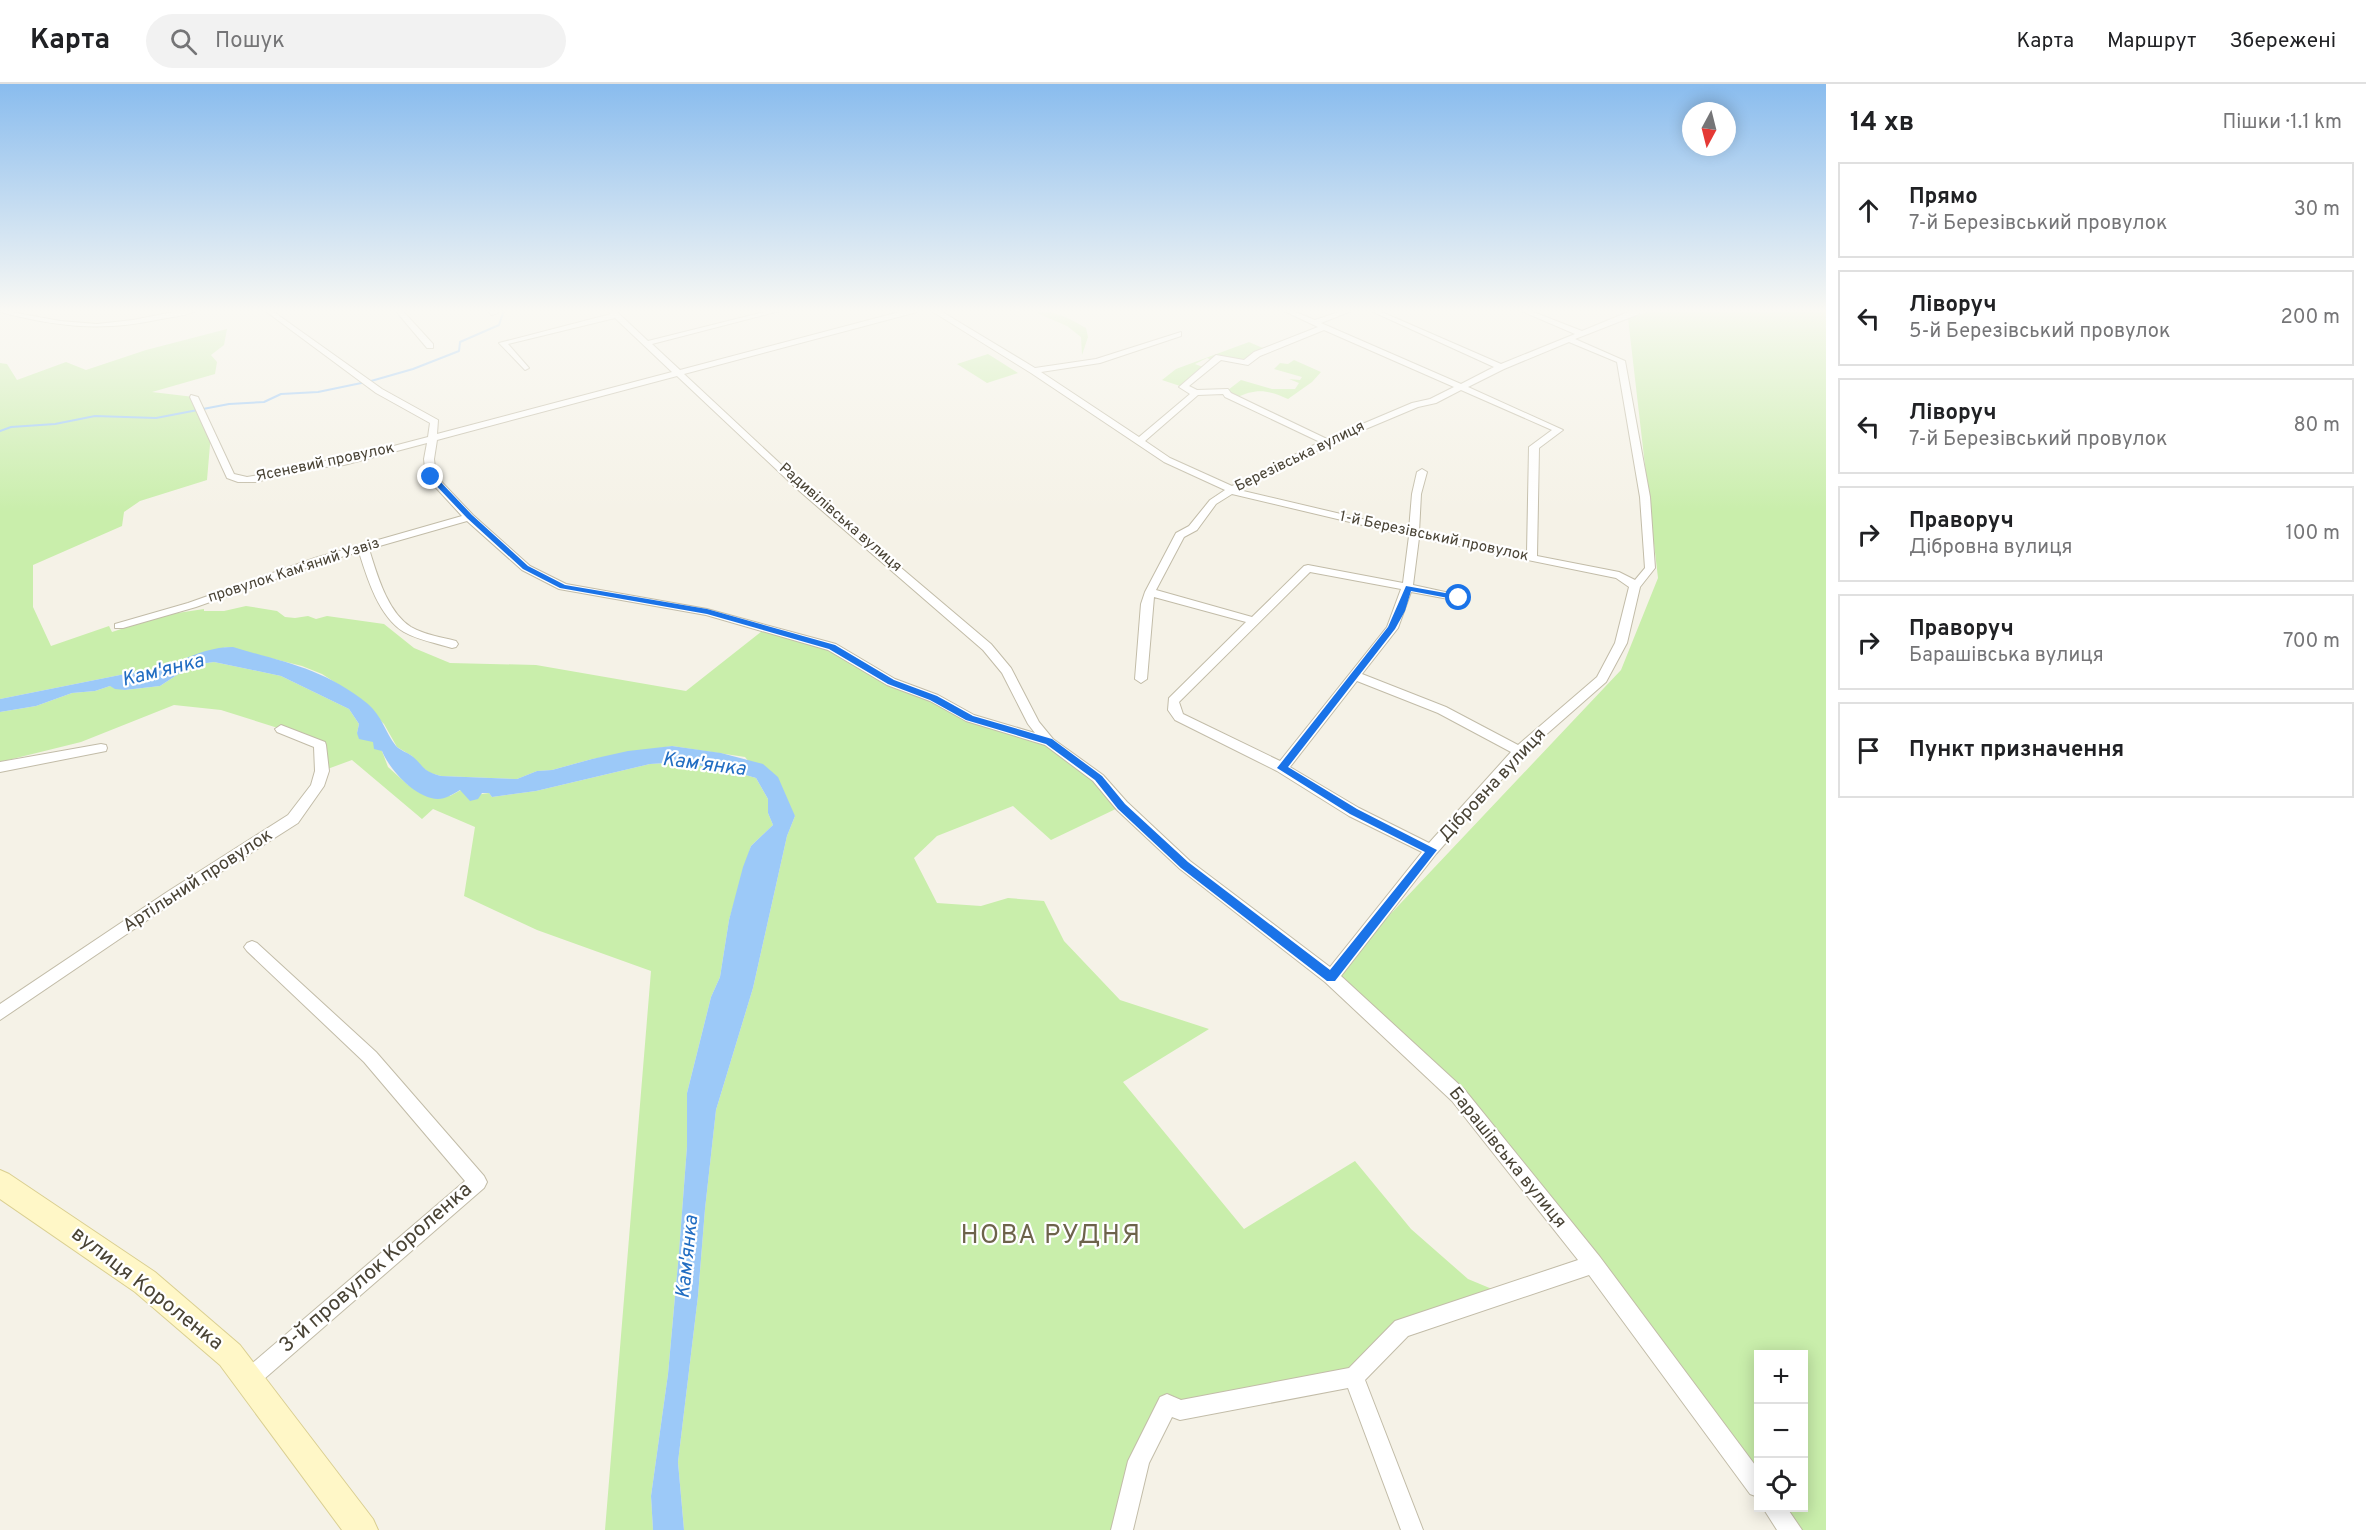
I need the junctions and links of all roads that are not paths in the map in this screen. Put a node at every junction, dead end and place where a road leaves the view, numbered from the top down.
1 (360, 377) edge
2 (659, 377) edge
3 (685, 377) edge
4 (1044, 377) edge
5 (1194, 377) edge
6 (1443, 377) edge
7 (1478, 377) edge
8 (1624, 377) edge
9 (1461, 385) junction
10 (1196, 393) junction
11 (194, 397) dead end
12 (435, 422) junction
13 (482, 425) junction
14 (433, 438) junction
15 (1139, 442) junction
16 (1327, 442) junction
17 (1422, 472) dead end
18 (1232, 490) junction
19 (469, 517) junction
20 (1414, 534) junction
21 (363, 548) junction
22 (1532, 557) junction
23 (1635, 586) junction
24 (1408, 588) junction
25 (1150, 592) junction
26 (1459, 598) dead end
27 (1254, 621) junction
28 (119, 626) dead end
29 (453, 645) dead end
30 (1355, 676) junction
31 (1141, 679) dead end
32 (1031, 718) junction
33 (1000, 727) junction
34 (281, 729) dead end
35 (1049, 742) junction
36 (101, 748) dead end
37 (1520, 751) junction
38 (0, 767) edge
39 (1282, 768) junction
40 (1431, 850) junction
41 (252, 946) dead end
42 (1331, 977) junction
43 (0, 1013) edge
44 (0, 1183) edge
45 (1593, 1264) junction
46 (1354, 1377) junction
47 (249, 1379) junction
48 (1754, 1481) edge
49 (1777, 1512) edge
50 (362, 1530) edge
51 (1122, 1530) edge
52 (1412, 1530) edge
53 (1791, 1530) edge

1 - 12 street
2 - 13 street, Ясеневий провулок
3 - 32 street, Радивілівська вулиця
4 - 15 street, 1-й Березівський провулок
5 - 10 street
6 - 9 street
7 - 9 street, Березівська вулиця
8 - 23 street, Дібровна вулиця
9 - 16 street, Березівська вулиця
9 - 22 street
10 - 15 street
10 - 16 street
11 - 14 street, Ясеневий провулок
12 - 13 street
12 - 14 street, Барашівська вулиця
13 - 14 street, Ясеневий провулок
14 - 19 street, Барашівська вулиця
15 - 18 street, 1-й Березівський провулок
16 - 18 street, Березівська вулиця
17 - 20 street
18 - 20 street, 1-й Березівський провулок
18 - 25 street, Березівська вулиця
19 - 21 street, провулок Камʼяний Узвіз
19 - 33 street, Барашівська вулиця
20 - 22 street, 1-й Березівський провулок
20 - 24 street
21 - 28 street, провулок Камʼяний Узвіз
21 - 29 street
22 - 23 street, 1-й Березівський провулок
23 - 37 street, Дібровна вулиця
24 - 26 street
24 - 27 street
24 - 30 street
25 - 27 street
25 - 31 street, Березівська вулиця
27 - 39 street
30 - 37 street
30 - 39 street
32 - 33 street
32 - 35 street, Радивілівська вулиця
33 - 35 street, Барашівська вулиця
34 - 43 street, Артільний провулок
35 - 42 street, Барашівська вулиця
36 - 38 street
37 - 40 street, Дібровна вулиця
39 - 40 street
40 - 42 street, Дібровна вулиця
41 - 47 street, 3-й провулок Короленка
42 - 45 street, Барашівська вулиця
44 - 47 street, вулиця Короленка
45 - 46 street
45 - 48 street, Барашівська вулиця
46 - 51 street
46 - 52 street
47 - 50 street, вулиця Короленка
49 - 53 street

